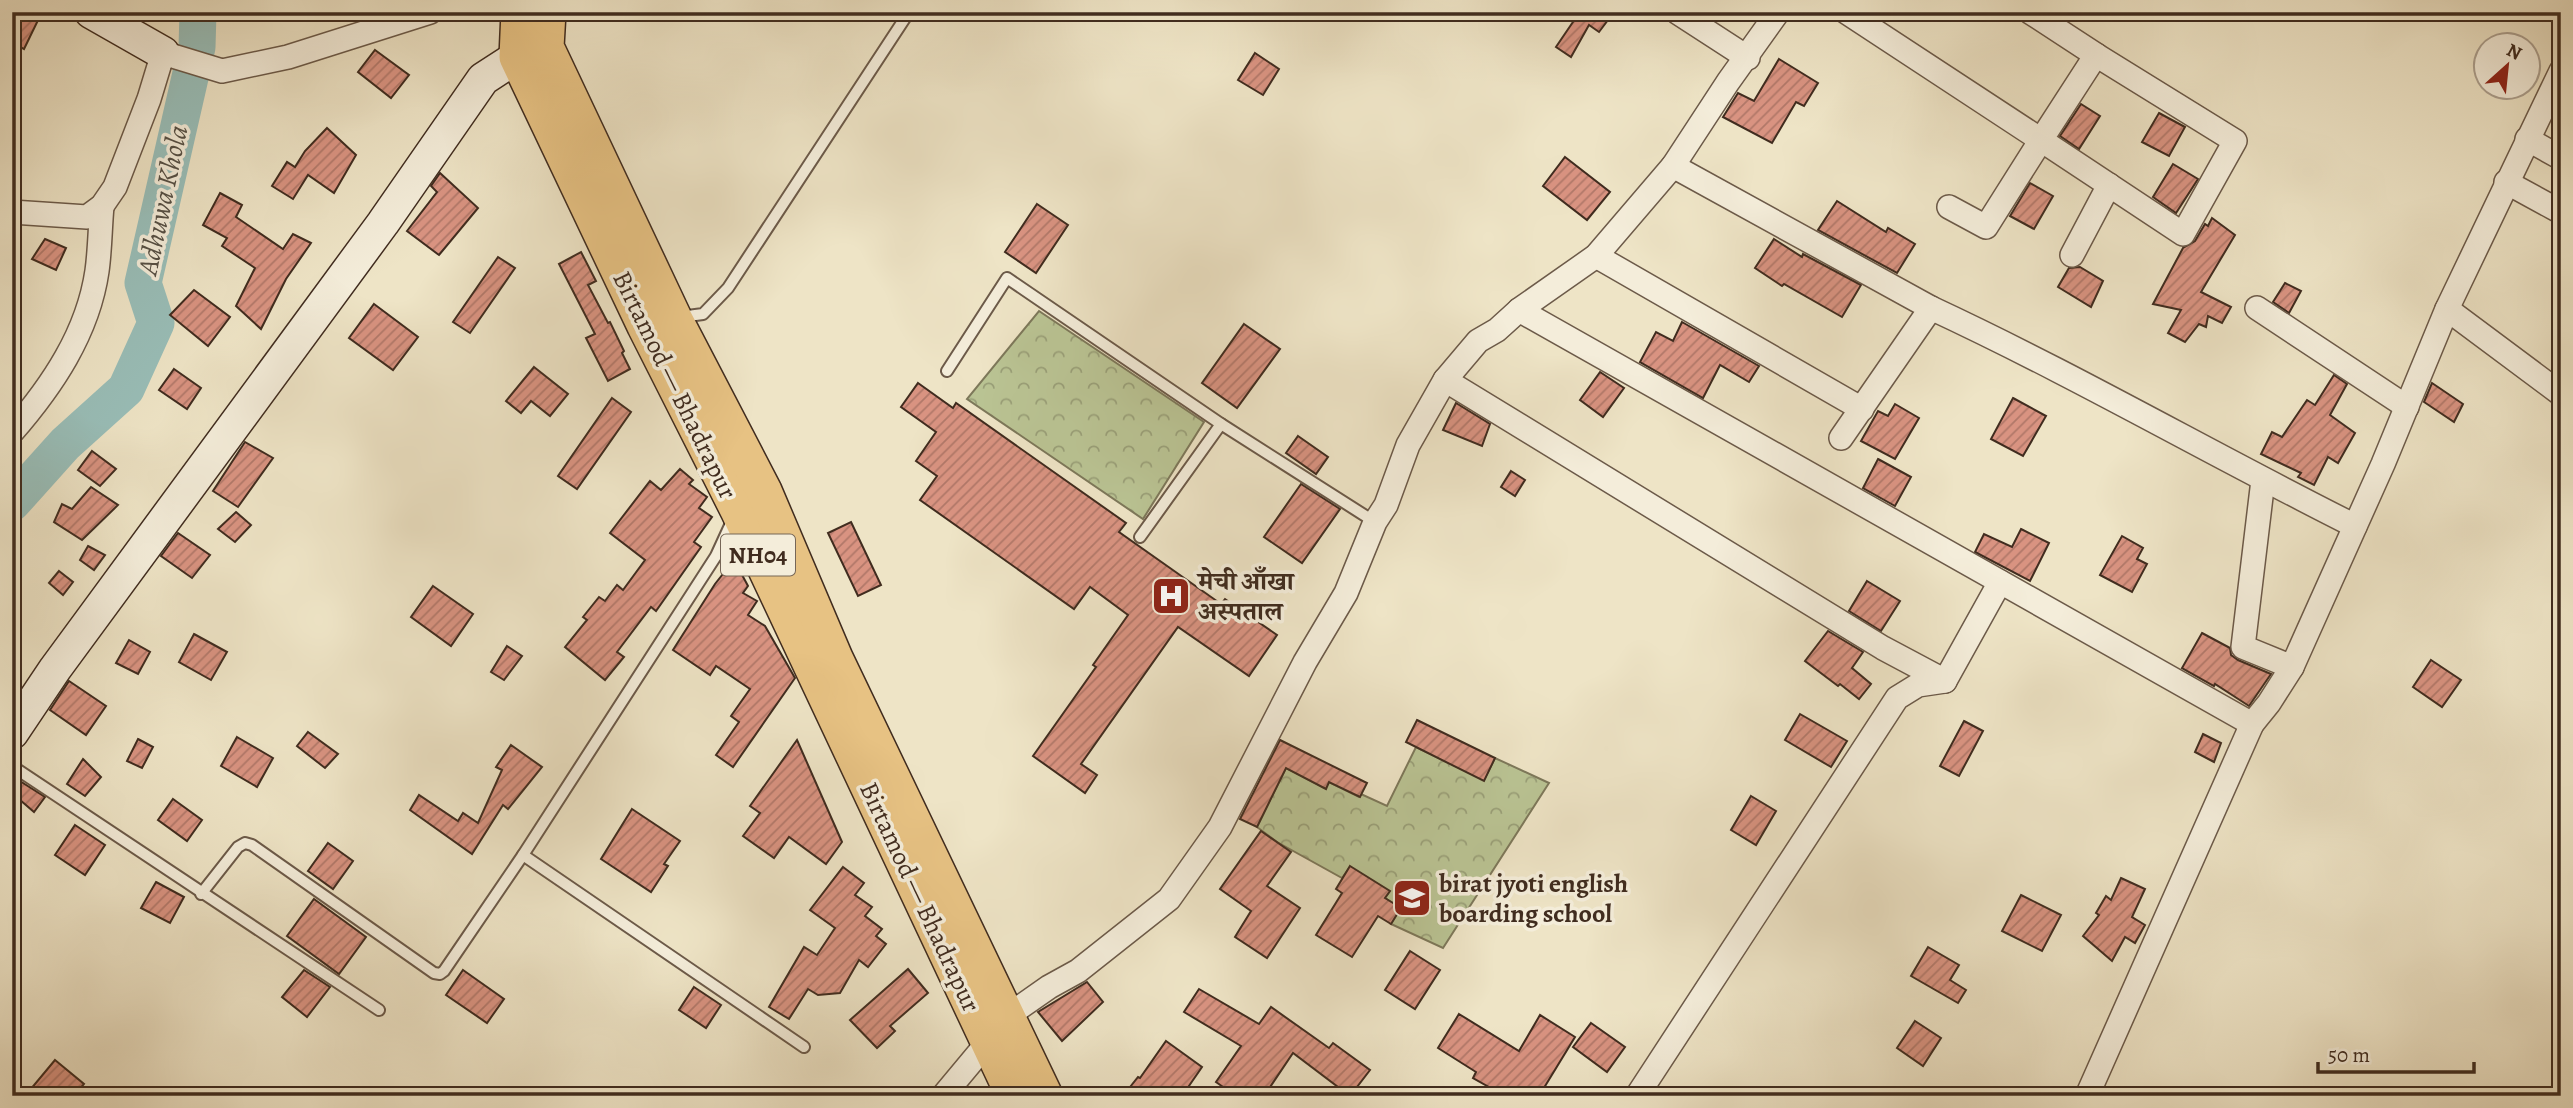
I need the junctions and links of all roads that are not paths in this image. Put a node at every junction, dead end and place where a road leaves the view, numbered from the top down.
1 (91, 12) edge
2 (430, 12) edge
3 (519, 12) edge
4 (548, 12) edge
5 (909, 12) edge
6 (1677, 12) edge
7 (1778, 12) edge
8 (1846, 12) edge
9 (2030, 12) edge
10 (531, 52) junction
11 (170, 55) junction
12 (2096, 55) junction
13 (1748, 58) junction
14 (2561, 71) edge
15 (2528, 139) junction
16 (2041, 140) junction
17 (2561, 158) edge
18 (1673, 166) junction
19 (2506, 182) junction
20 (2109, 185) junction
21 (102, 206) junction
22 (1949, 207) dead end
23 (12, 212) edge
24 (2561, 212) edge
25 (2072, 255) dead end
26 (1595, 256) junction
27 (2257, 308) dead end
28 (1931, 309) junction
29 (2447, 309) junction
30 (1518, 310) junction
31 (674, 318) junction
32 (947, 371) dead end
33 (1445, 380) junction
34 (2561, 394) edge
35 (2407, 407) junction
36 (1861, 409) junction
37 (1221, 424) junction
38 (12, 432) edge
39 (1841, 438) dead end
40 (2263, 480) junction
41 (737, 510) junction
42 (1375, 522) junction
43 (2355, 526) junction
44 (1140, 537) dead end
45 (2000, 582) junction
46 (823, 661) junction
47 (2292, 667) junction
48 (1945, 681) junction
49 (2252, 724) junction
50 (12, 733) edge
51 (12, 766) edge
52 (523, 855) junction
53 (201, 894) junction
54 (379, 1010) dead end
55 (997, 1030) junction
56 (804, 1046) dead end
57 (943, 1096) edge
58 (1014, 1096) edge
59 (1045, 1096) edge
60 (1637, 1096) edge
61 (2087, 1096) edge

1 - 11 street
2 - 11 street
3 - 10 main road, Birtamod — Bhadrapur / NH04
4 - 10 main road, Birtamod — Bhadrapur / NH04
5 - 31 lane
6 - 13 street
7 - 13 street
8 - 16 street
9 - 12 street
10 - 31 main road, Birtamod — Bhadrapur / NH04
10 - 41 main road, Birtamod — Bhadrapur / NH04
10 - 50 street
11 - 21 street
12 - 16 street
12 - 20 street
13 - 18 street
14 - 15 street
15 - 17 street
15 - 19 street
16 - 20 street
16 - 22 street
18 - 26 street
18 - 28 street
19 - 24 street
19 - 29 street
20 - 25 street
21 - 23 street
21 - 38 street
26 - 30 street
26 - 36 street
27 - 35 street
28 - 36 street
28 - 40 street
29 - 34 street
29 - 35 street
30 - 33 street
30 - 45 street
31 - 46 main road, Birtamod — Bhadrapur / NH04
32 - 37 lane
33 - 42 street
33 - 48 street
35 - 43 street
36 - 39 street
37 - 42 lane
37 - 44 lane
40 - 43 street
40 - 47 street
41 - 46 main road, Birtamod — Bhadrapur / NH04
41 - 52 lane
42 - 55 street
43 - 47 street
45 - 48 street
45 - 49 street
46 - 55 main road, Birtamod — Bhadrapur / NH04
47 - 49 street
48 - 60 street
49 - 61 street
51 - 53 lane
52 - 53 lane
52 - 56 lane
53 - 54 lane
55 - 57 street
55 - 58 main road, Birtamod — Bhadrapur / NH04
55 - 59 main road, Birtamod — Bhadrapur / NH04

